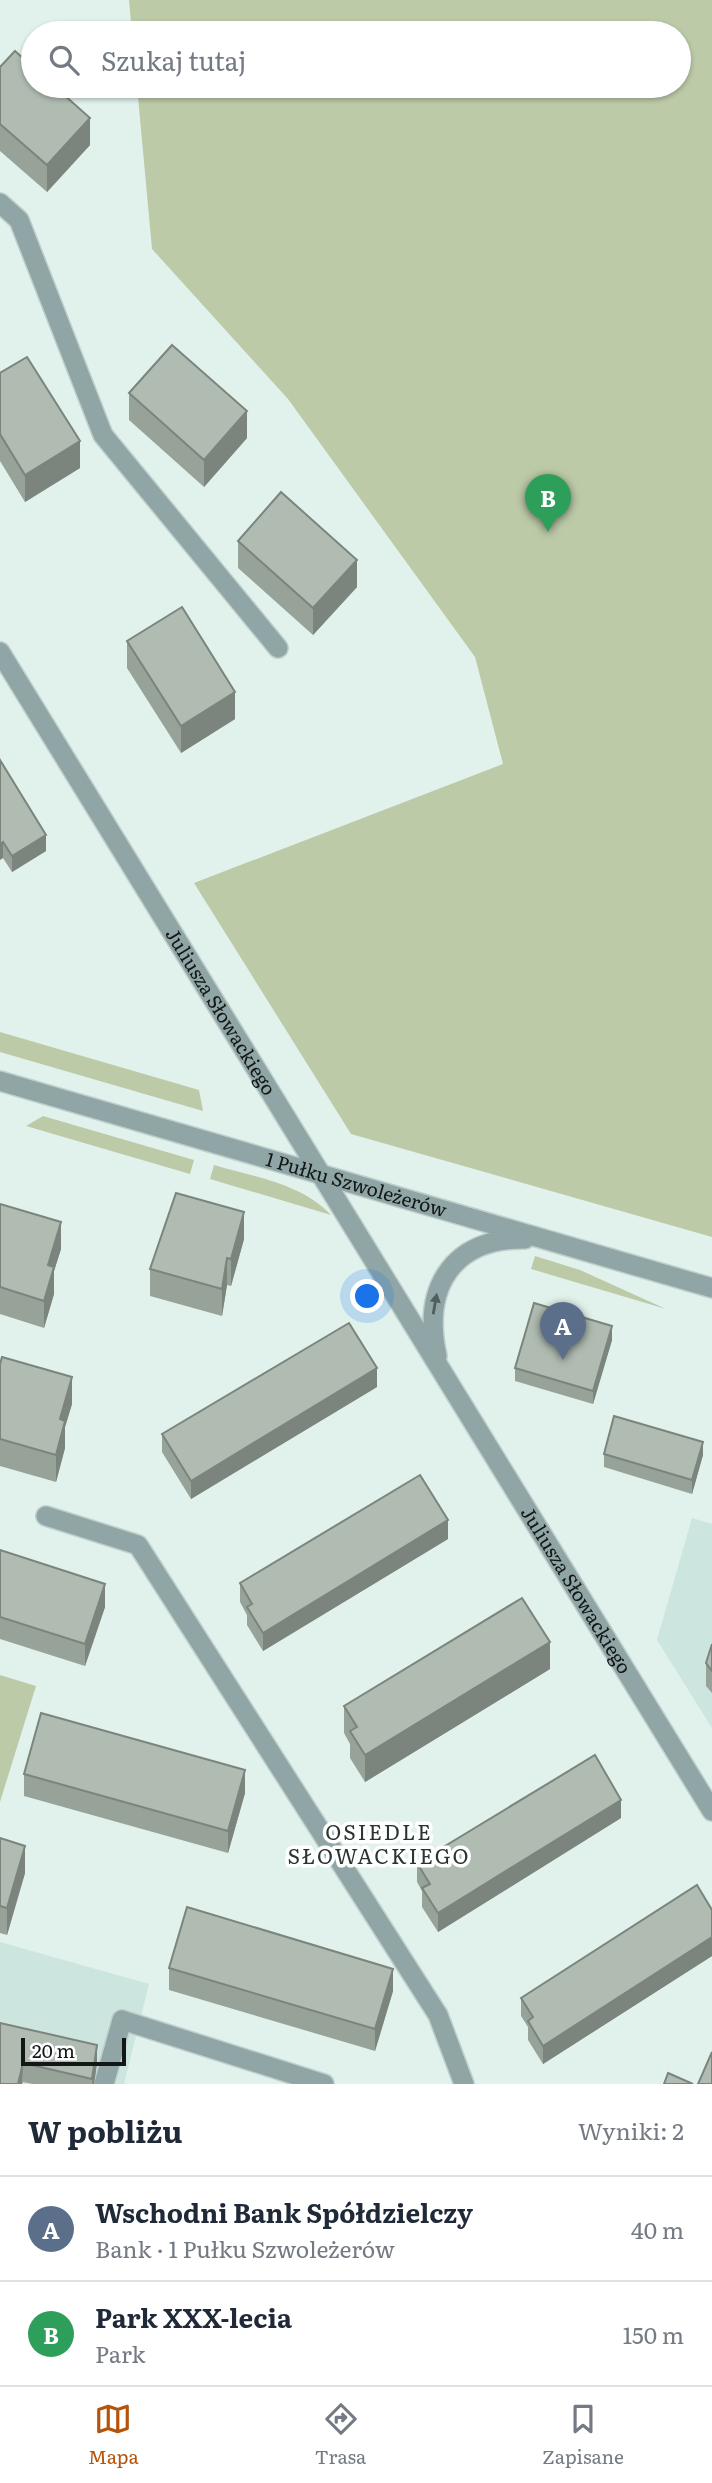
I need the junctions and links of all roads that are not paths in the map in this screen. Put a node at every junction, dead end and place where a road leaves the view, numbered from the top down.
1 (0, 203) edge
2 (278, 648) dead end
3 (0, 652) edge
4 (0, 1080) edge
5 (320, 1174) junction
6 (551, 1242) junction
7 (712, 1288) edge
8 (440, 1371) junction
9 (46, 1516) dead end
10 (712, 1811) edge
11 (104, 2084) edge
12 (324, 2084) edge
13 (464, 2084) edge

1 - 2 street
3 - 5 street, Juliusza Słowackiego
4 - 5 street, 1 Pułku Szwoleżerów
5 - 6 street, 1 Pułku Szwoleżerów
5 - 8 street, Juliusza Słowackiego
6 - 7 street, 1 Pułku Szwoleżerów
8 -> 6 street, Juliusza Słowackiego
8 - 10 street, Juliusza Słowackiego
9 - 13 street
11 - 12 street

